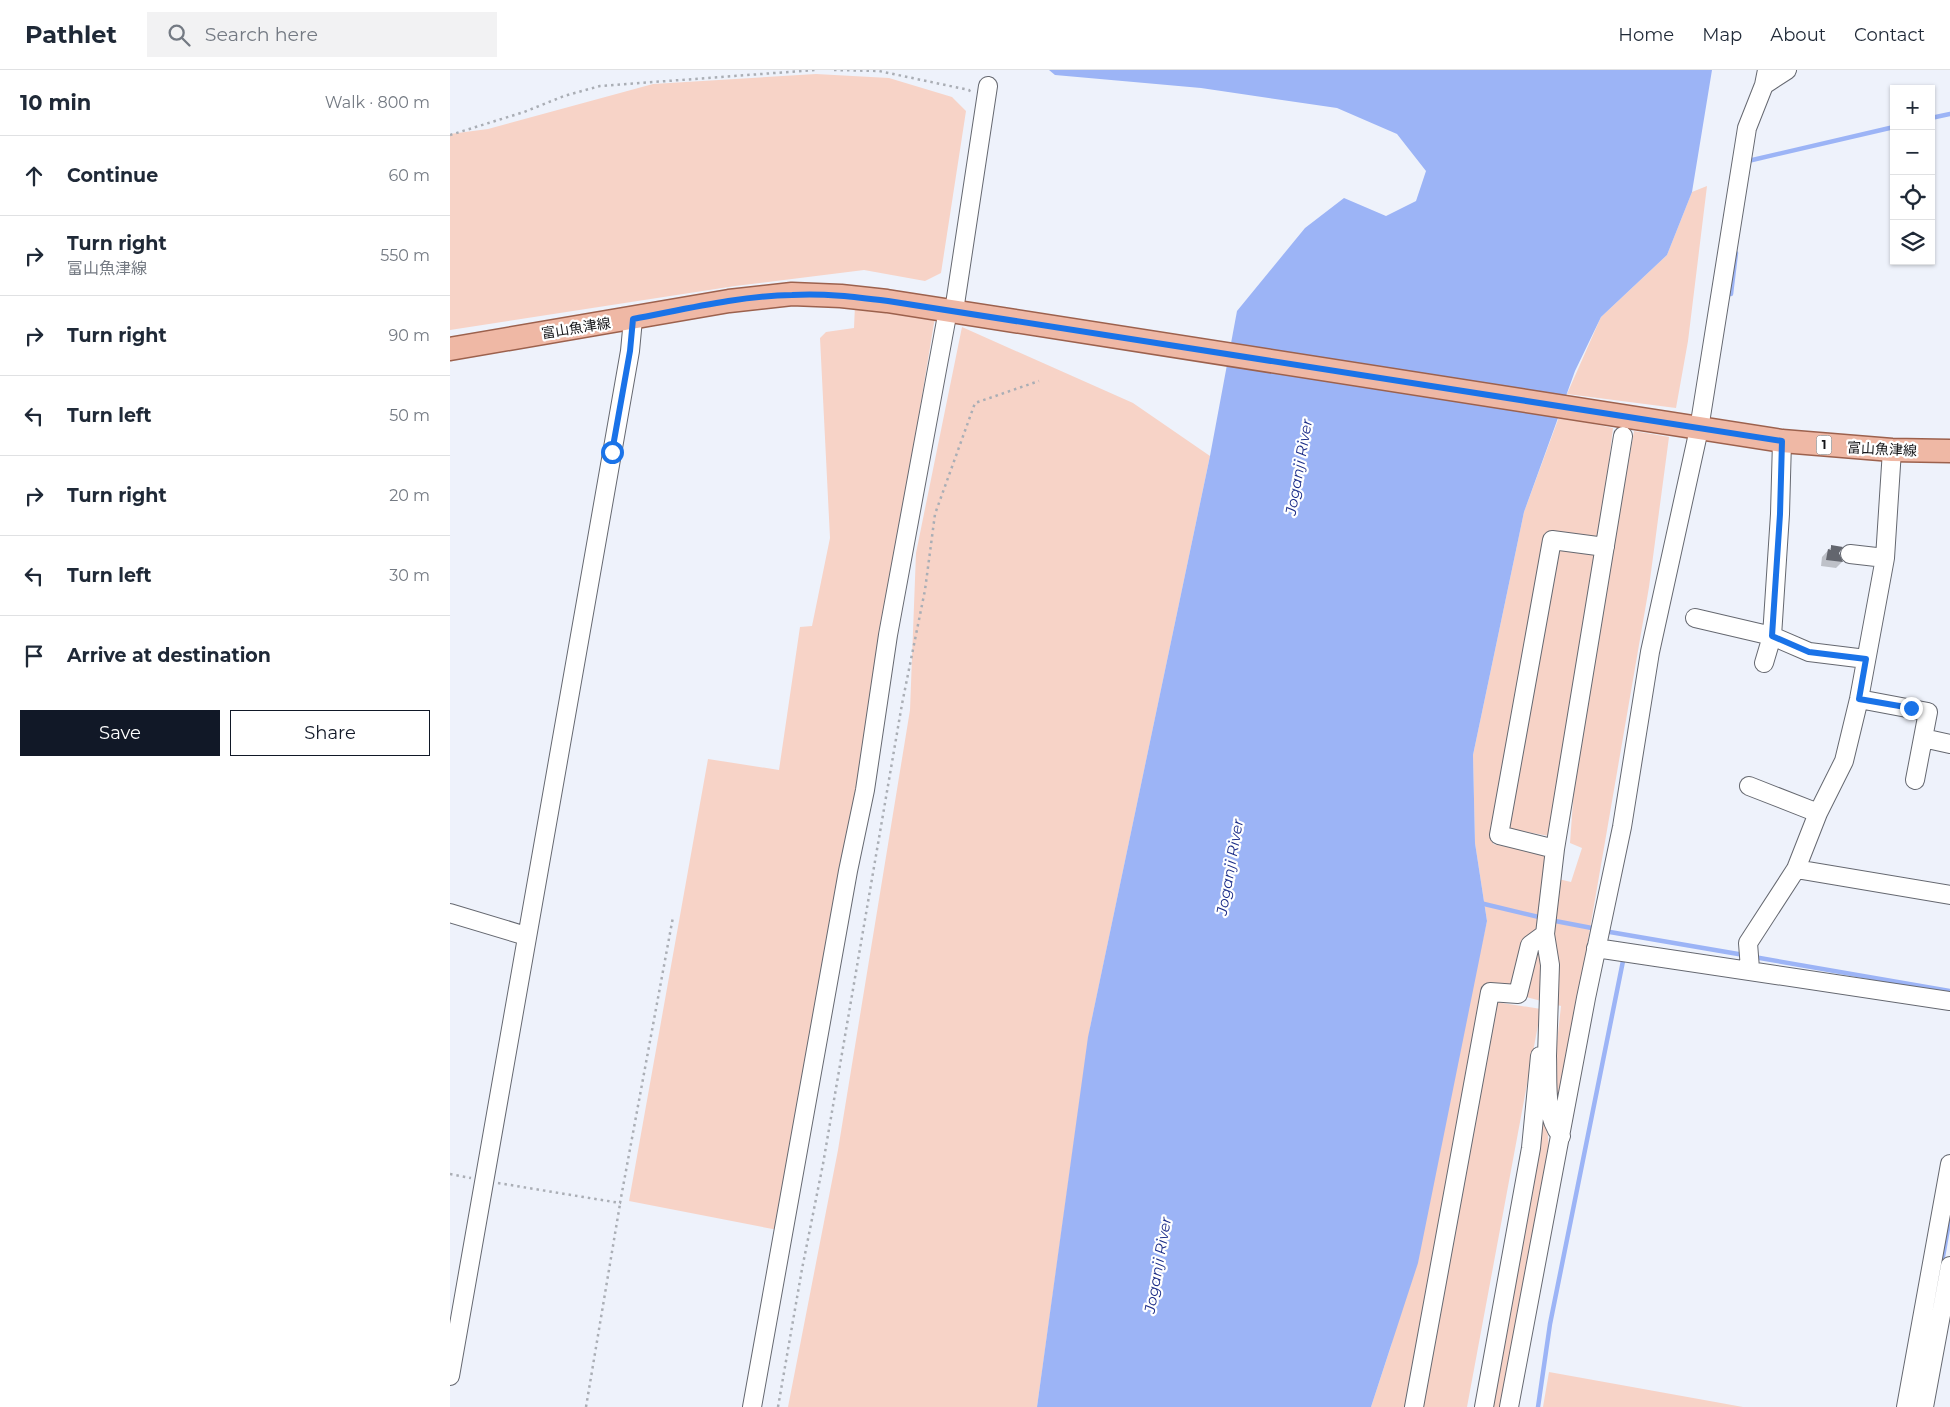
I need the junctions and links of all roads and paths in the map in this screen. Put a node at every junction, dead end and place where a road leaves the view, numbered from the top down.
1 (815, 70) edge
2 (834, 70) edge
3 (1787, 70) edge
4 (1765, 78) edge
5 (981, 90) joint
6 (450, 136) edge
7 (954, 311) junction
8 (633, 319) junction
9 (450, 349) edge
10 (1040, 381) dead end
11 (1699, 429) junction
12 (1623, 436) dead end
13 (1782, 441) junction
14 (1892, 450) junction
15 (1950, 451) edge
16 (1605, 547) junction
17 (1850, 554) dead end
18 (1885, 558) junction
19 (1695, 618) dead end
20 (1772, 636) junction
21 (1866, 659) junction
22 (1764, 663) dead end
23 (1859, 699) junction
24 (1923, 738) junction
25 (1950, 744) edge
26 (1915, 780) dead end
27 (1749, 786) dead end
28 (1818, 813) junction
29 (1555, 849) junction
30 (1796, 869) junction
31 (1950, 895) edge
32 (450, 913) edge
33 (673, 917) dead end
34 (1545, 934) junction
35 (526, 936) junction
36 (1596, 948) junction
37 (1750, 969) junction
38 (1950, 1001) edge
39 (1547, 1056) junction
40 (1561, 1136) junction
41 (1950, 1164) edge
42 (450, 1174) edge
43 (485, 1180) junction
44 (620, 1204) junction
45 (1950, 1266) edge
46 (450, 1376) edge
47 (586, 1407) edge
48 (752, 1407) edge
49 (778, 1407) edge
50 (1414, 1407) edge
51 (1484, 1407) edge
52 (1509, 1407) edge
53 (1906, 1407) edge
54 (1924, 1407) edge

1 - 6 path
2 - 5 path
3 - 4 street
4 - 11 street
5 - 7 street
7 - 8 main road, 富山魚津線 / 1
7 - 11 main road, 富山魚津線 / 1
7 - 48 street
8 - 9 main road, 富山魚津線 / 1
8 - 35 street
10 - 49 path
11 - 13 main road, 富山魚津線 / 1
11 - 36 street
12 - 16 street
13 - 14 main road, 富山魚津線 / 1
13 - 20 street
14 - 15 main road, 富山魚津線 / 1
14 - 18 street
16 - 29 street
16 - 29 street
17 - 18 street
18 - 21 street
19 - 20 street
20 - 21 street
20 - 22 street
21 - 23 street
23 - 24 street
23 - 28 street
24 - 25 street
24 - 26 street
27 - 28 street
28 - 30 street
29 - 34 street
30 - 31 street
30 - 37 street
32 - 35 street
33 - 44 path
34 - 39 street
34 - 50 street
35 - 43 street
36 - 37 street
36 - 40 street
37 - 38 street
39 - 40 street
39 - 51 street
40 - 52 street
41 - 53 street
42 - 43 path
43 - 44 path
43 - 46 street
44 - 47 path
45 - 54 street

